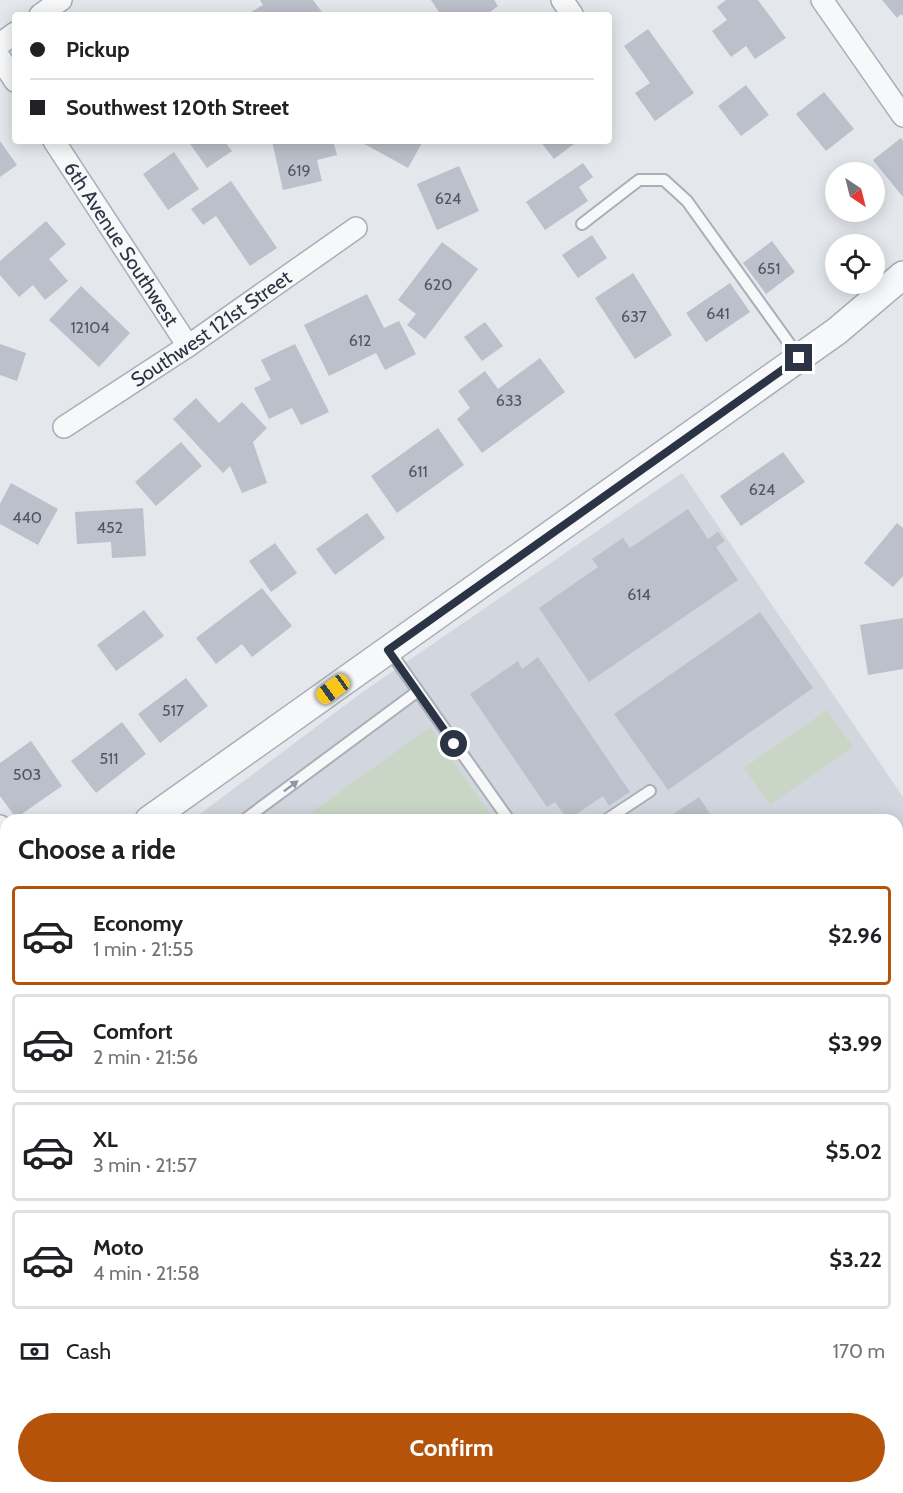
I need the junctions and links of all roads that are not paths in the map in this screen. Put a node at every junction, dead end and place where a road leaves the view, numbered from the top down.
1 (61, 0) edge
2 (822, 0) edge
3 (44, 12) edge
4 (0, 58) edge
5 (12, 76) edge
6 (903, 116) edge
7 (56, 144) edge
8 (582, 224) dead end
9 (356, 228) dead end
10 (903, 275) edge
11 (188, 346) junction
12 (799, 358) junction
13 (64, 427) dead end
14 (388, 650) junction
15 (418, 691) junction
16 (650, 791) dead end
17 (157, 814) edge
18 (252, 814) edge
19 (505, 814) edge
20 (615, 814) edge

1 - 3 street
2 - 6 street
4 - 5 street
7 - 11 street, 6th Avenue Southwest
8 - 12 lane
9 - 11 street, Southwest 121st Street
10 - 12 street
11 - 13 street, Southwest 121st Street
12 - 14 street
14 - 15 lane
14 - 17 street
18 -> 15 lane
15 - 19 lane
16 - 20 lane

